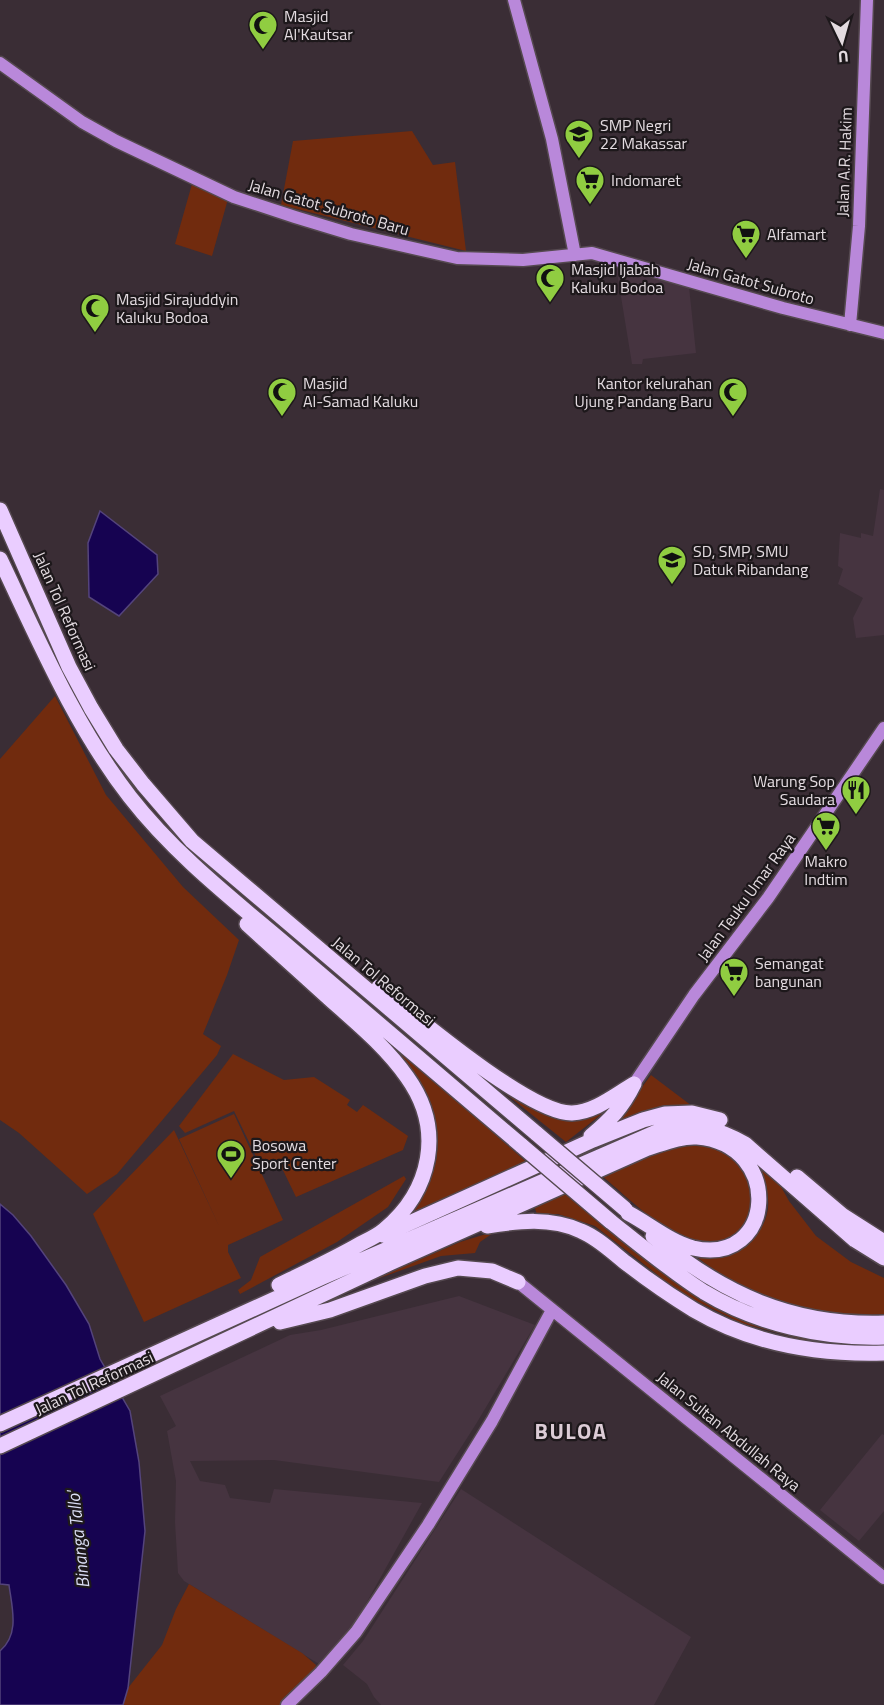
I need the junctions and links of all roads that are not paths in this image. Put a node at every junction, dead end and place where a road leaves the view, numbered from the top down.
1 (514, 0) edge
2 (867, 0) edge
3 (0, 63) edge
4 (575, 255) junction
5 (850, 325) junction
6 (884, 333) edge
7 (0, 510) edge
8 (0, 559) edge
9 (884, 728) edge
10 (192, 841) junction
11 (169, 842) junction
12 (634, 1084) junction
13 (553, 1159) junction
14 (627, 1211) junction
15 (466, 1229) junction
16 (884, 1242) edge
17 (350, 1250) junction
18 (884, 1258) edge
19 (518, 1282) joint
20 (552, 1310) junction
21 (884, 1323) edge
22 (199, 1332) junction
23 (236, 1336) junction
24 (884, 1337) edge
25 (884, 1353) edge
26 (0, 1424) edge
27 (0, 1446) edge
28 (884, 1578) edge
29 (287, 1705) edge

1 - 4 street
2 - 5 street, Jalan A.R. Hakim
3 - 4 street, Jalan Gatot Subroto Baru
4 - 5 street, Jalan Gatot Subroto
5 - 6 street, Jalan Gatot Subroto
7 - 10 highway, Jalan Tol Reformasi
8 - 11 highway, Jalan Tol Reformasi
9 - 12 street, Jalan Teuku Umar Raya
10 - 12 highway
10 - 14 highway, Jalan Tol Reformasi, bridge
11 - 17 highway
11 - 24 highway, Jalan Tol Reformasi, bridge
12 - 13 highway
13 - 16 highway
13 - 17 highway
14 - 15 highway
14 - 21 highway, Jalan Tol Reformasi
15 - 23 highway
15 - 25 highway
17 - 22 highway
18 - 22 highway
19 - 20 street, Jalan Sultan Abdullah Raya
19 - 23 highway
20 - 28 street, Jalan Sultan Abdullah Raya
20 - 29 street
22 - 26 highway, Jalan Tol Reformasi
23 - 27 highway, Jalan Tol Reformasi

